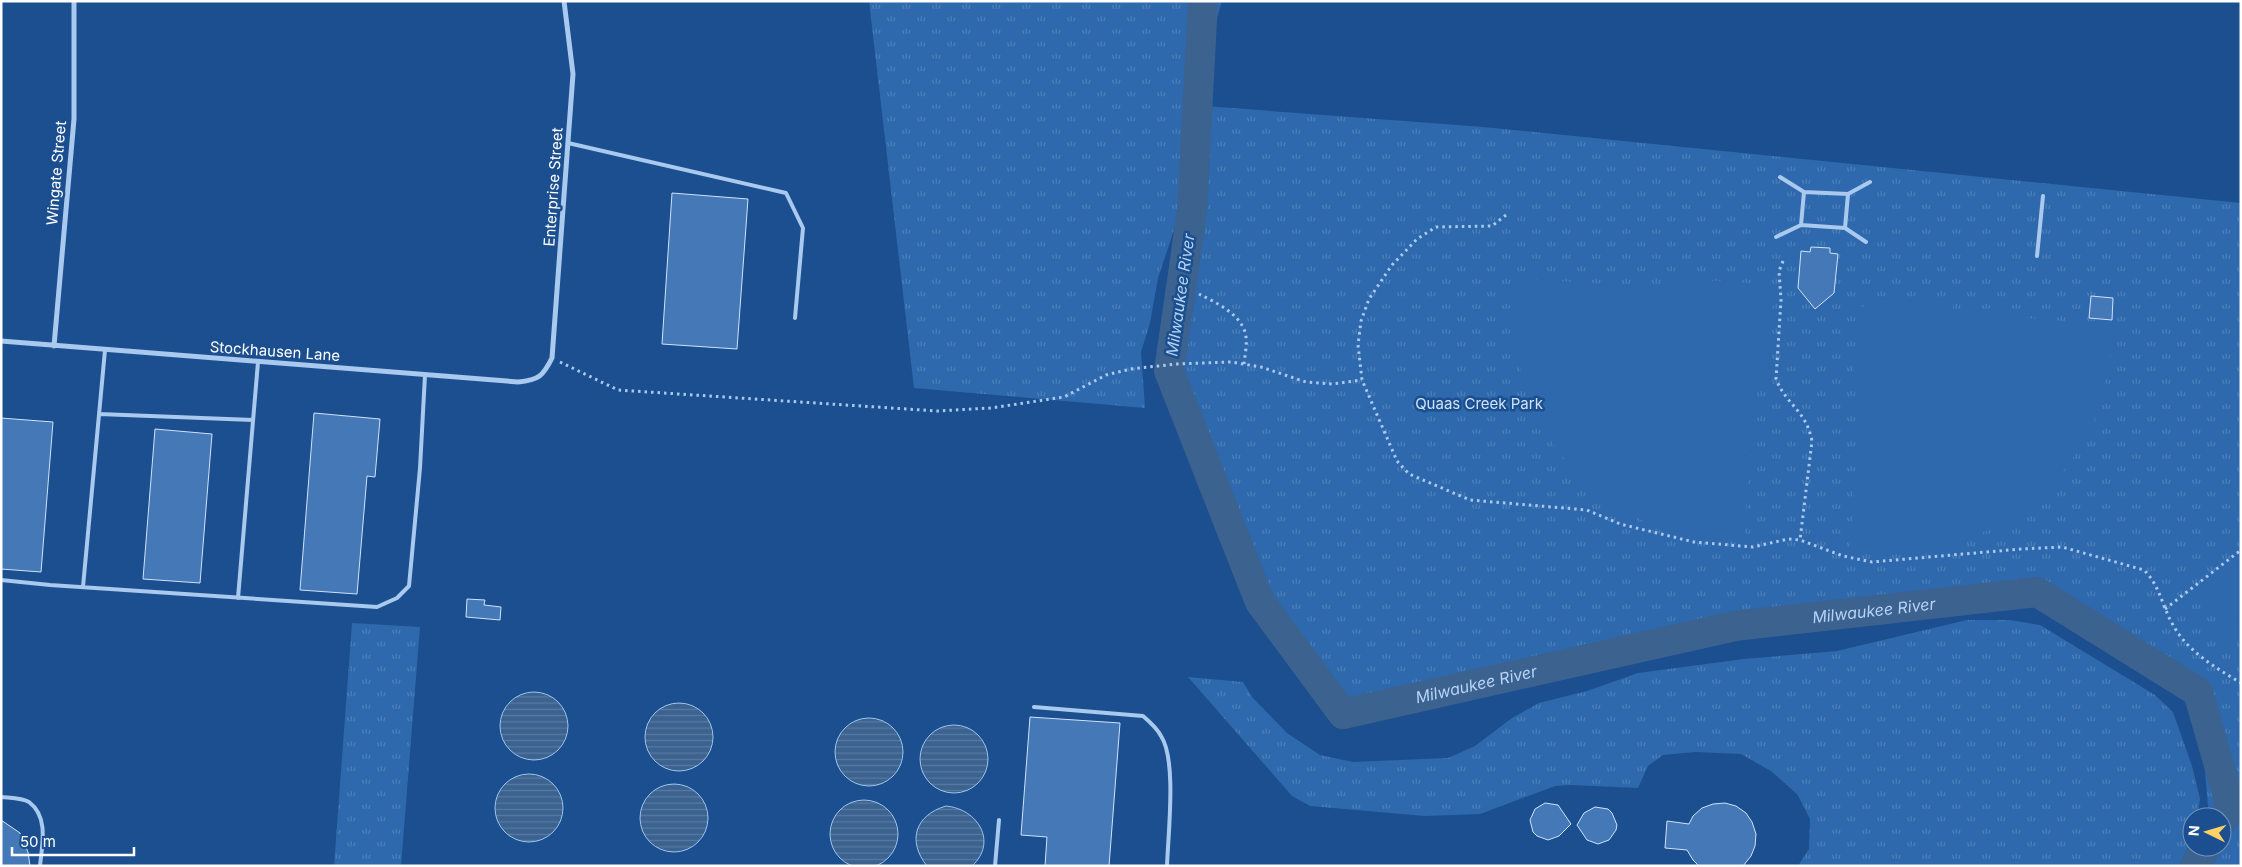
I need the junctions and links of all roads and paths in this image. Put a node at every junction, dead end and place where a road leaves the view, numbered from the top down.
1 (74, 1) edge
2 (564, 1) edge
3 (568, 144) junction
4 (1780, 178) dead end
5 (1870, 182) dead end
6 (1804, 192) junction
7 (1848, 194) junction
8 (2042, 196) dead end
9 (1506, 214) dead end
10 (1801, 224) junction
11 (1845, 228) junction
12 (1776, 237) dead end
13 (1866, 242) dead end
14 (2038, 256) dead end
15 (1784, 261) dead end
16 (1199, 294) dead end
17 (795, 318) dead end
18 (1, 341) edge
19 (54, 346) junction
20 (105, 350) junction
21 (552, 358) junction
22 (258, 362) junction
23 (1244, 364) junction
24 (545, 372) joint
25 (426, 375) junction
26 (1362, 380) junction
27 (99, 414) junction
28 (253, 420) junction
29 (1800, 540) junction
30 (2241, 550) edge
31 (1, 580) edge
32 (83, 588) junction
33 (238, 598) junction
34 (2165, 609) junction
35 (2241, 683) edge
36 (1034, 707) dead end
37 (1, 797) edge
38 (999, 820) dead end
39 (40, 866) edge
40 (995, 866) edge
41 (1168, 866) edge

1 - 19 street, Wingate Street
2 - 3 street, Enterprise Street
3 - 17 lane
3 - 21 street, Enterprise Street
4 - 6 lane
5 - 7 lane
6 - 7 lane
6 - 10 lane
7 - 11 lane
8 - 14 lane
9 - 26 path
10 - 11 lane
10 - 12 lane
11 - 13 lane
15 - 29 path
16 - 23 path
18 - 19 street, Stockhausen Lane
19 - 20 street, Stockhausen Lane
20 - 22 street, Stockhausen Lane
20 - 27 lane
21 - 23 path
21 - 24 street, Enterprise Street
22 - 25 street, Stockhausen Lane
22 - 28 lane
23 - 26 path
24 - 25 street, Stockhausen Lane
25 - 33 lane
26 - 29 path
27 - 28 lane
27 - 32 lane
28 - 33 lane
29 - 34 path
30 - 34 path
31 - 32 lane
32 - 33 lane
34 - 35 path
36 - 41 lane
37 - 39 lane
38 - 40 lane

